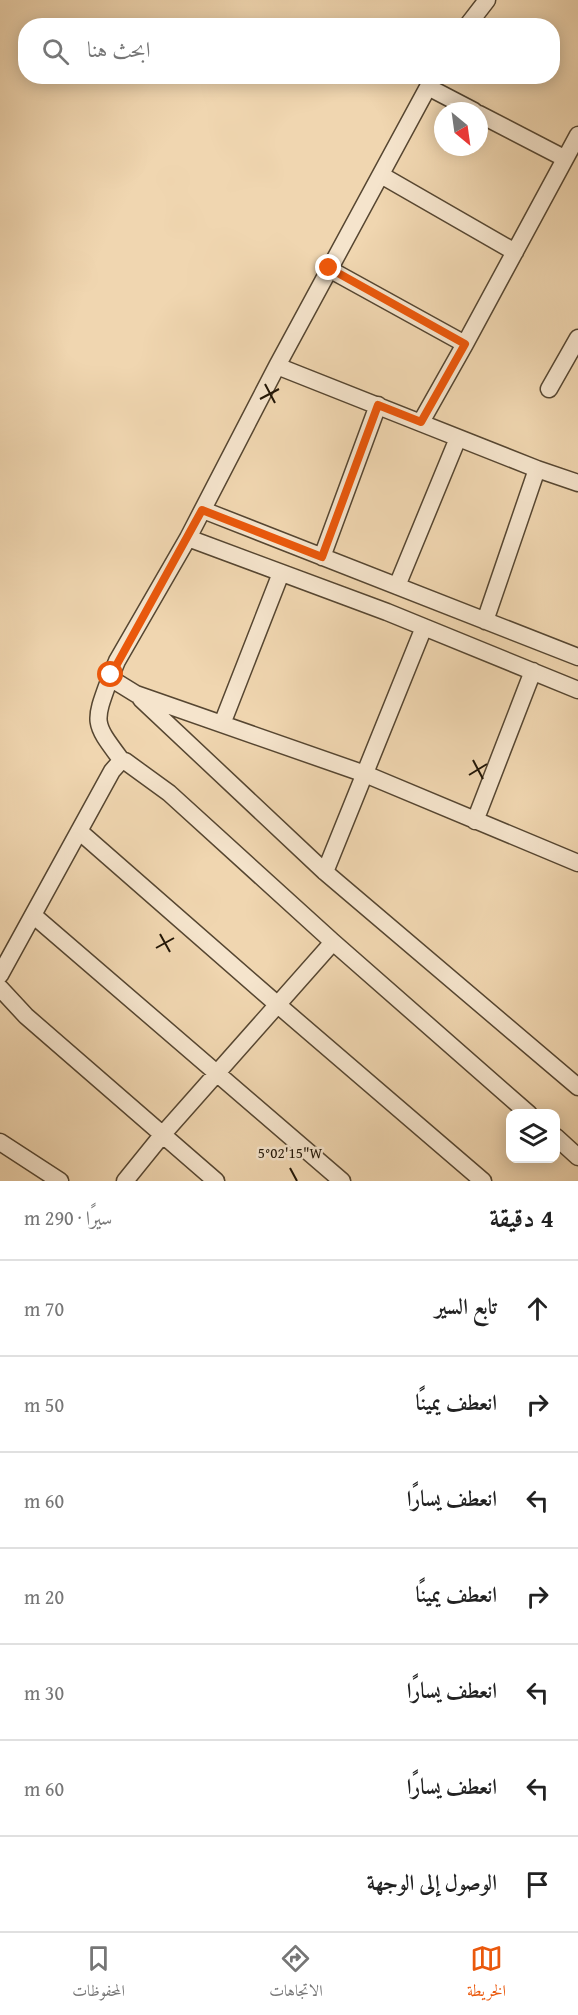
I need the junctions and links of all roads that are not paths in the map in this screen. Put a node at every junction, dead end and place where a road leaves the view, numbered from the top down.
1 (487, 0) edge
2 (473, 18) edge
3 (430, 84) edge
4 (434, 84) edge
5 (461, 102) edge
6 (488, 119) edge
7 (578, 135) edge
8 (564, 158) junction
9 (381, 175) junction
10 (514, 252) junction
11 (329, 268) junction
12 (578, 338) edge
13 (465, 344) junction
14 (277, 366) junction
15 (549, 389) dead end
16 (378, 405) junction
17 (421, 422) junction
18 (458, 438) junction
19 (537, 470) junction
20 (578, 483) edge
21 (202, 510) junction
22 (188, 538) junction
23 (322, 557) junction
24 (281, 573) junction
25 (397, 586) junction
26 (485, 621) junction
27 (424, 627) junction
28 (578, 657) edge
29 (533, 671) junction
30 (110, 678) junction
31 (578, 690) edge
32 (136, 694) junction
33 (222, 724) junction
34 (122, 761) junction
35 (365, 774) junction
36 (476, 821) junction
37 (79, 831) junction
38 (578, 863) edge
39 (325, 872) junction
40 (33, 915) junction
41 (333, 942) junction
42 (0, 975) edge
43 (0, 988) edge
44 (278, 1005) junction
45 (217, 1072) junction
46 (578, 1087) edge
47 (524, 1109) edge
48 (163, 1134) junction
49 (560, 1141) edge
50 (0, 1142) edge
51 (578, 1157) edge
52 (60, 1181) edge
53 (125, 1181) edge
54 (216, 1181) edge
55 (342, 1181) edge
56 (483, 1181) edge

1 - 2 street
3 - 9 street
4 - 5 street
6 - 8 street
7 - 8 street
8 - 10 street
9 - 10 street
9 - 11 street
10 - 13 street
11 - 13 street
11 - 14 street
12 - 15 street
13 - 17 street
14 - 16 street
14 - 21 street
16 - 17 street
16 - 23 street
17 - 18 street
18 - 19 street
18 - 25 street
19 - 20 street
19 - 26 street
21 - 22 street
21 - 23 street
22 - 24 street
22 - 30 street
23 - 25 street
24 - 27 street
24 - 33 street
25 - 26 street
26 - 28 street
27 - 29 street
27 - 35 street
29 - 31 street
29 - 36 street
30 - 32 street
30 - 34 street
32 - 33 street
32 - 39 street
33 - 35 street
34 - 37 street
34 - 41 street
35 - 36 street
35 - 39 street
36 - 38 street
37 - 40 street
37 - 44 street
39 - 46 street
40 - 42 street
40 - 45 street
41 - 44 street
41 - 47 street
43 - 48 street
44 - 45 street
44 - 56 street
45 - 48 street
45 - 55 street
48 - 53 street
48 - 54 street
49 - 51 street
50 - 52 street

